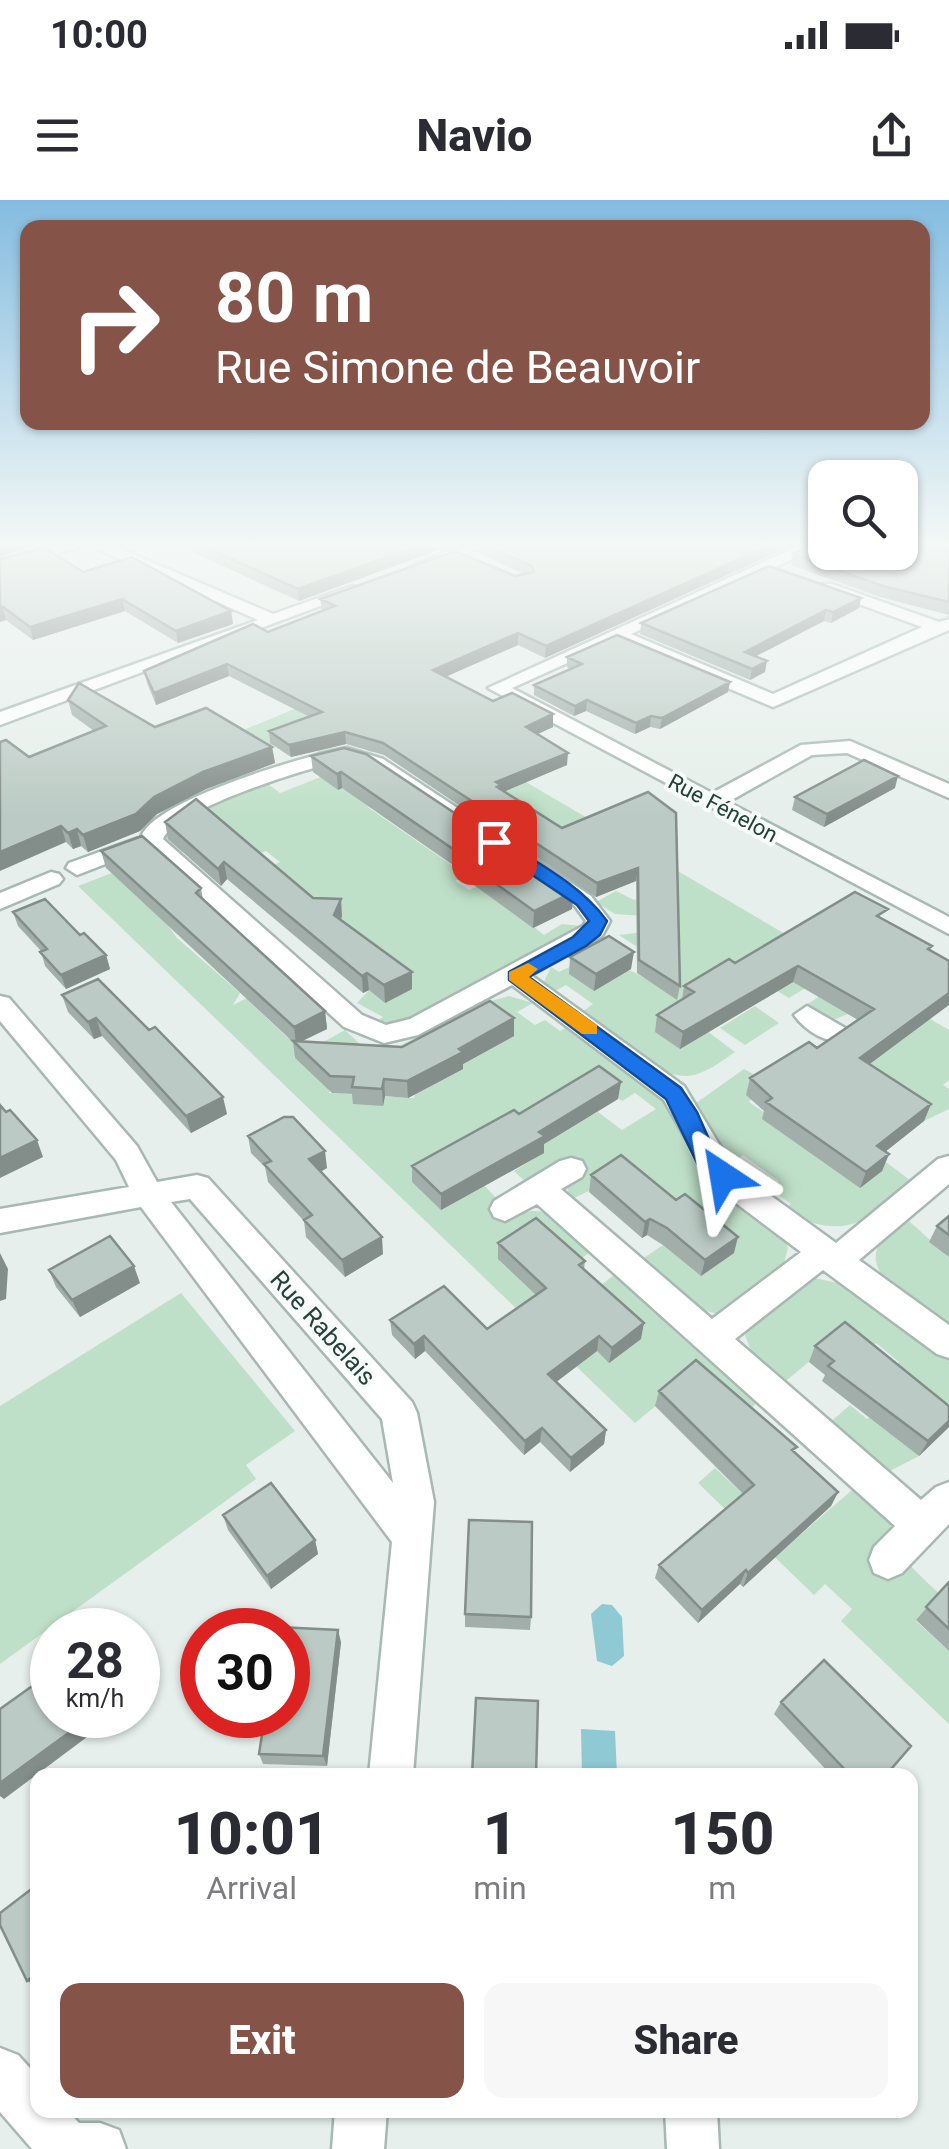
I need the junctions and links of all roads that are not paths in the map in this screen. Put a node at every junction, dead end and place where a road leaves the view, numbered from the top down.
1 (235, 634) edge
2 (616, 634) joint
3 (926, 634) edge
4 (0, 719) edge
5 (949, 792) edge
6 (712, 802) junction
7 (152, 838) junction
8 (77, 868) dead end
9 (51, 879) dead end
10 (0, 902) edge
11 (949, 927) edge
12 (516, 976) junction
13 (0, 1004) edge
14 (807, 1016) dead end
15 (836, 1034) edge
16 (571, 1168) dead end
17 (949, 1168) edge
18 (539, 1188) junction
19 (148, 1194) junction
20 (505, 1209) dead end
21 (0, 1221) edge
22 (829, 1257) junction
23 (712, 1338) junction
24 (949, 1344) edge
25 (936, 1512) edge
26 (412, 1537) junction
27 (888, 1560) dead end
28 (392, 1768) edge
29 (0, 2073) edge
30 (30, 2107) edge
31 (40, 2118) edge
32 (360, 2118) edge
33 (692, 2118) edge
34 (100, 2149) edge
35 (358, 2149) edge
36 (694, 2149) edge

1 - 4 street
2 - 3 street
2 - 6 street, Rue Fénelon
5 - 6 street
6 - 11 street, Rue Fénelon
7 - 8 street
7 - 12 street
7 - 12 street
9 - 10 street
12 - 22 street
13 - 19 street
14 - 15 street
16 - 18 street
17 - 22 street
18 - 20 street
18 - 23 street
19 - 21 street, Rue Rabelais
19 - 26 street, Rue Rabelais
19 - 26 street, Rue Rabelais
22 - 23 street
22 - 24 street
23 - 25 street
25 - 27 street
26 - 28 street, Rue Rabelais
29 - 30 street
31 - 34 street
32 - 35 street
33 - 36 street

